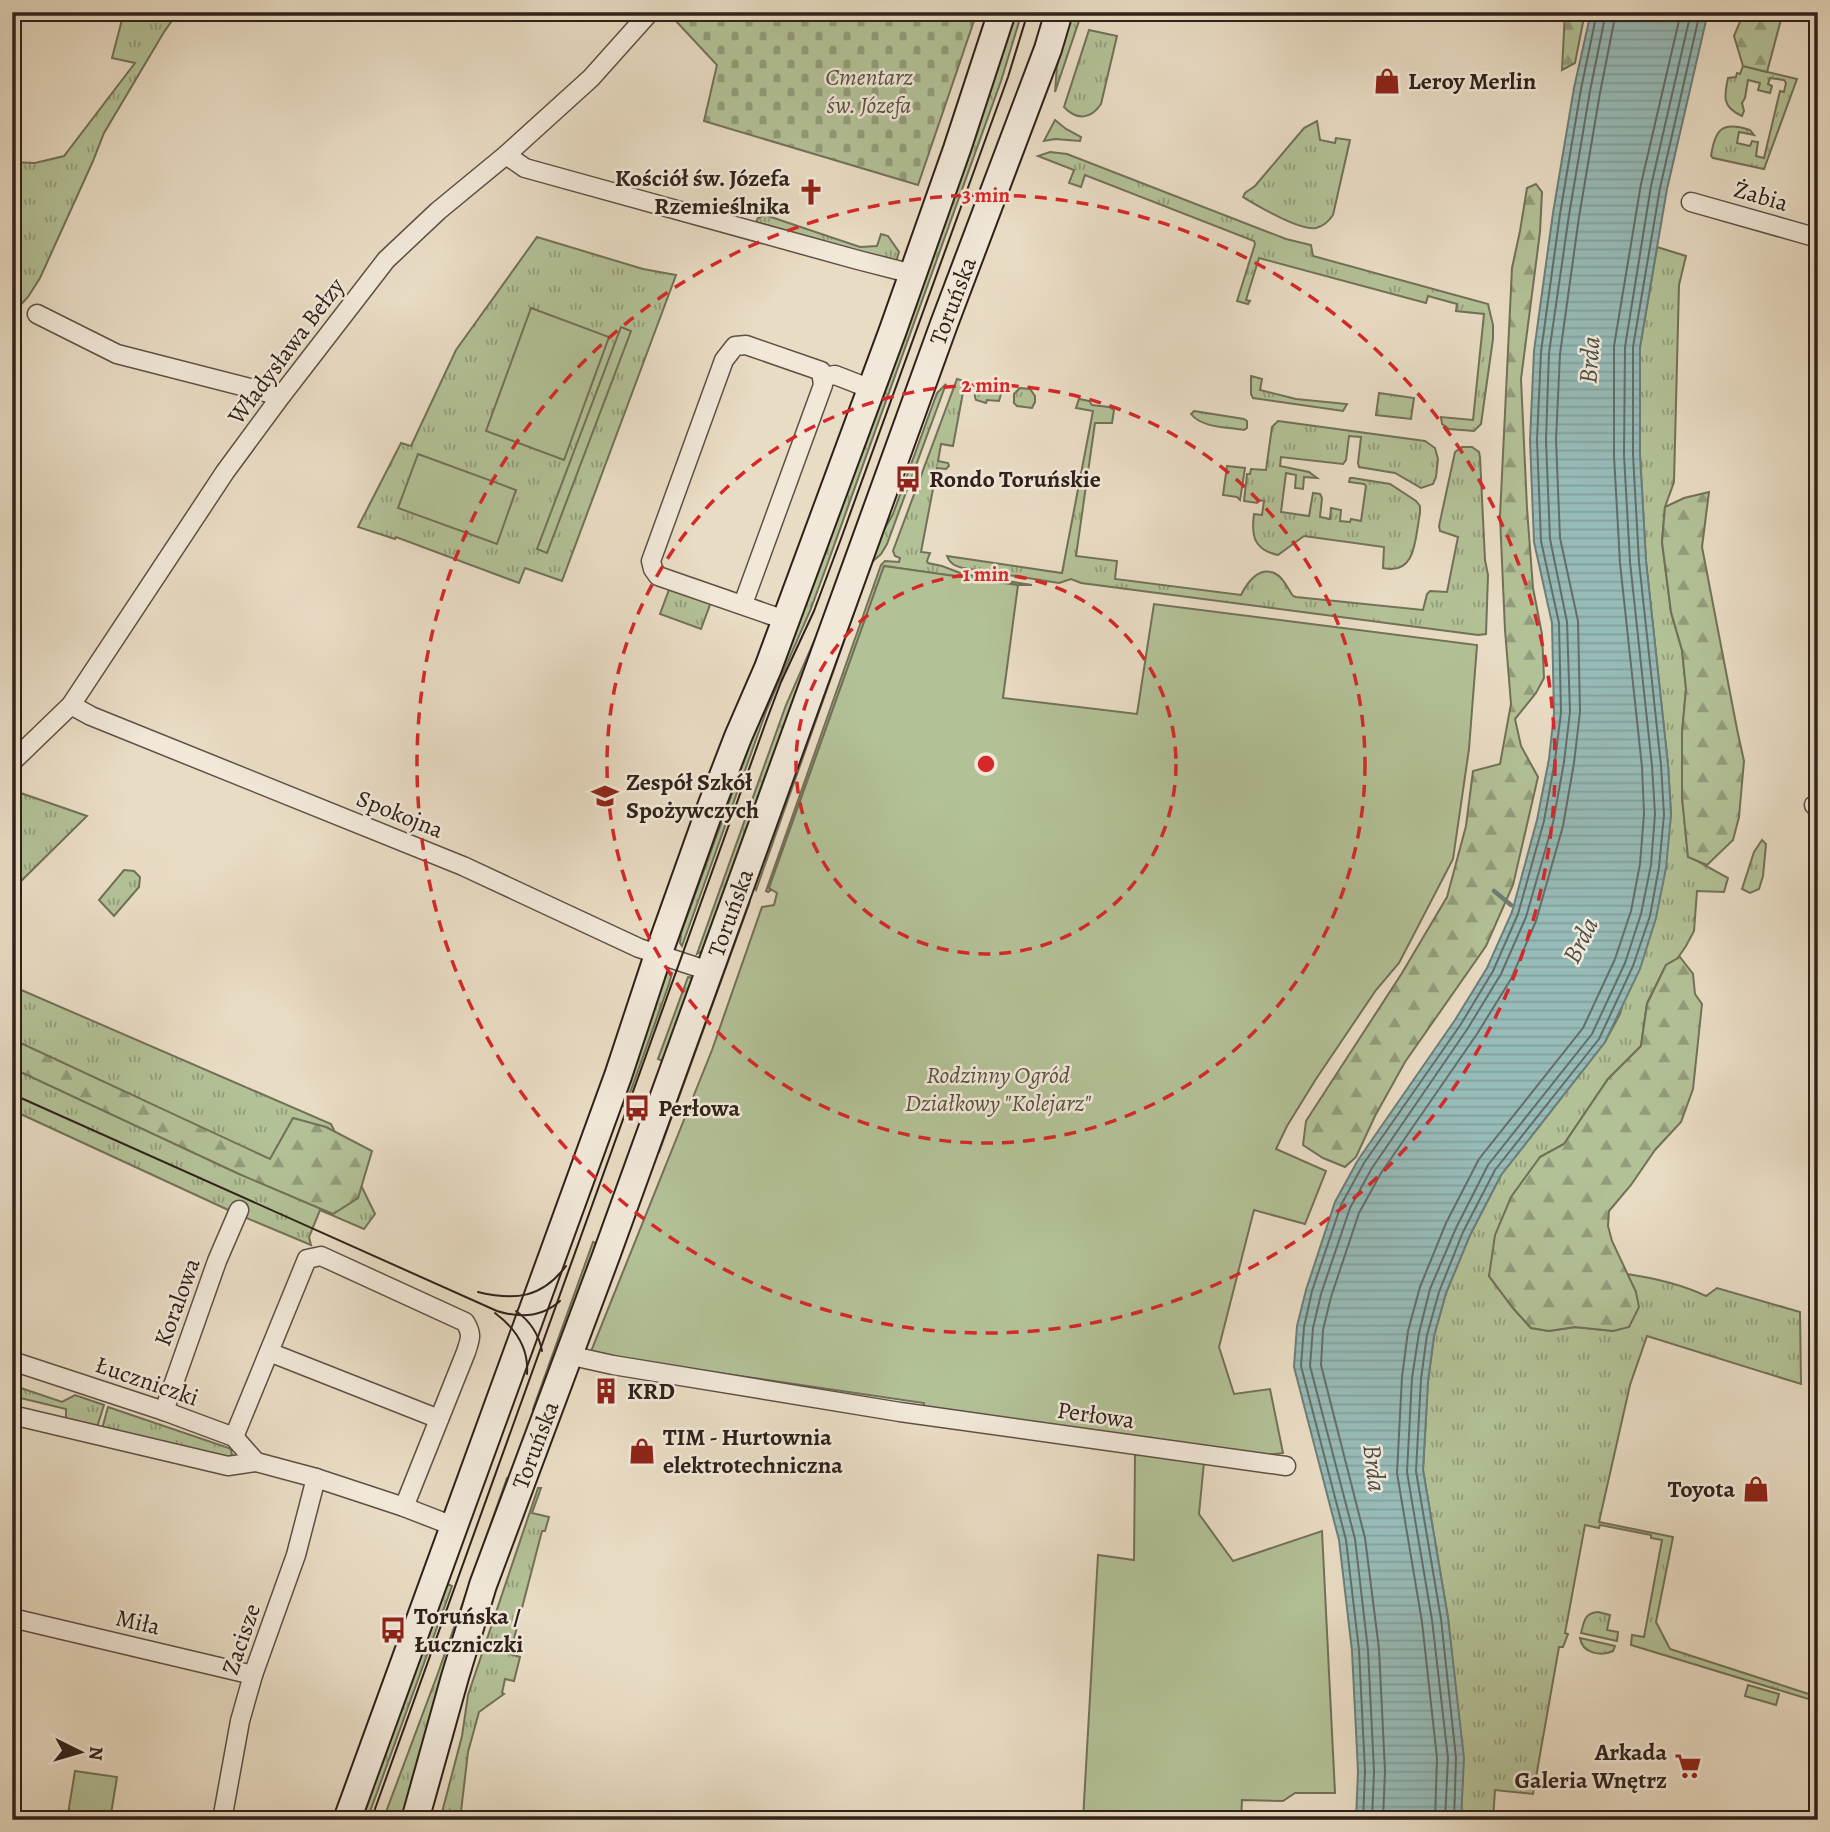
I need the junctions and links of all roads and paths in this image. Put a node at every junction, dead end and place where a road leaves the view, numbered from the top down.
1 (650, 12) edge
2 (1002, 12) edge
3 (1059, 12) edge
4 (506, 155) junction
5 (1691, 202) dead end
6 (1818, 238) edge
7 (913, 274) junction
8 (37, 314) dead end
9 (823, 377) junction
10 (871, 389) junction
11 (281, 396) junction
12 (743, 604) junction
13 (785, 620) junction
14 (71, 705) junction
15 (12, 762) edge
16 (657, 955) junction
17 (709, 971) junction
18 (239, 1210) dead end
19 (269, 1352) junction
20 (569, 1355) junction
21 (12, 1361) edge
22 (164, 1411) junction
23 (12, 1415) edge
24 (439, 1419) junction
25 (234, 1437) junction
26 (256, 1462) junction
27 (1286, 1466) dead end
28 (316, 1478) junction
29 (404, 1507) junction
30 (453, 1526) junction
31 (12, 1618) edge
32 (253, 1675) junction
33 (222, 1820) edge
34 (346, 1820) edge
35 (415, 1820) edge

1 - 4 street, Władysława Bełzy
2 - 7 main road, Toruńska
3 - 17 main road, Toruńska
4 - 7 street
4 - 11 street, Władysława Bełzy
5 - 6 street, Żabia
7 - 10 main road, Toruńska
8 - 11 street
9 - 10 street
9 - 12 street
9 - 12 street
10 - 13 main road, Toruńska
11 - 14 street, Władysława Bełzy
12 - 13 street
13 - 16 main road, Toruńska
14 - 15 street, Władysława Bełzy
14 - 16 street, Spokojna
16 - 17 street, Spokojna
16 - 30 main road, Toruńska
17 - 20 main road, Toruńska
18 - 22 street, Koralowa
19 - 24 street
19 - 24 street
19 - 25 street
20 - 27 street, Perłowa
20 - 35 main road, Toruńska
21 - 22 street, Łuczniczki
22 - 25 street, Łuczniczki
23 - 26 street
24 - 29 street
25 - 26 street, Łuczniczki
26 - 28 street
28 - 29 street
28 - 32 street, Zacisze
29 - 30 street
30 - 34 main road, Toruńska
31 - 32 street, Miła
32 - 33 street, Zacisze

